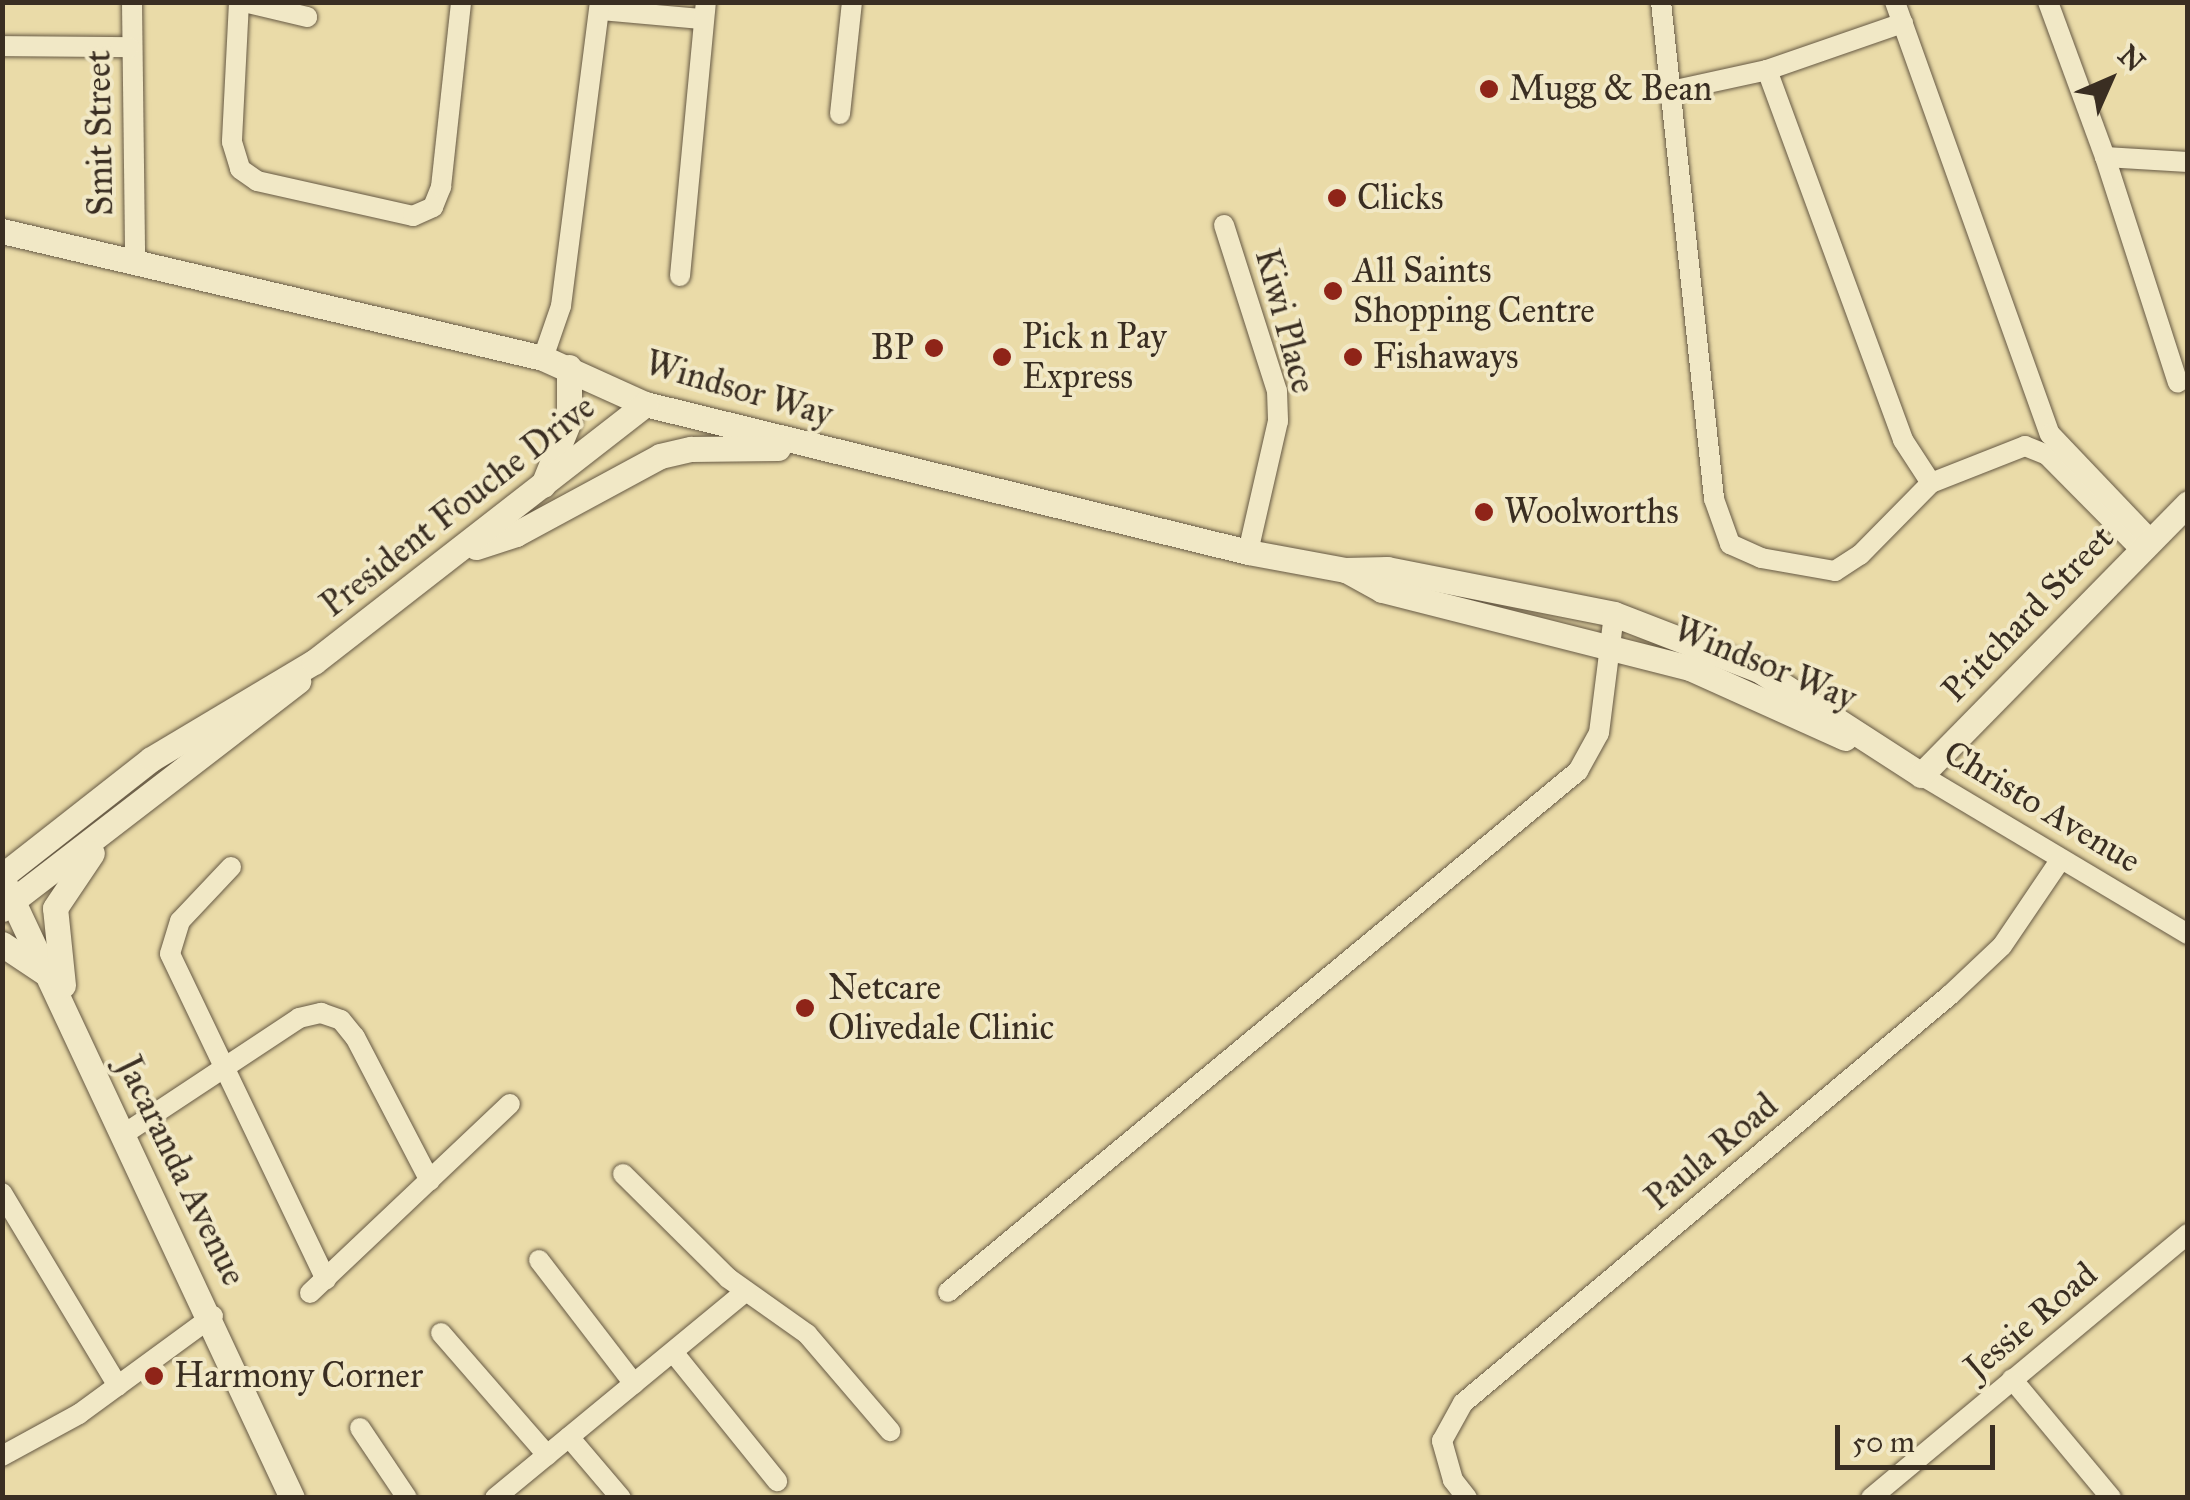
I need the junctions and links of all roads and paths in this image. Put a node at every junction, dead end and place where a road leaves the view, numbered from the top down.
1 (132, 2) edge
2 (242, 2) edge
3 (461, 2) edge
4 (852, 2) edge
5 (1662, 2) edge
6 (2048, 2) edge
7 (600, 6) edge
8 (703, 11) edge
9 (1899, 13) edge
10 (307, 18) dead end
11 (2, 46) edge
12 (129, 47) junction
13 (1767, 70) junction
14 (1670, 91) junction
15 (840, 114) dead end
16 (2106, 157) junction
17 (2188, 162) edge
18 (1224, 225) dead end
19 (3, 231) edge
20 (135, 262) junction
21 (680, 276) dead end
22 (543, 358) junction
23 (569, 367) junction
24 (2178, 383) dead end
25 (645, 404) junction
26 (2040, 406) junction
27 (2025, 446) junction
28 (824, 449) junction
29 (2058, 458) junction
30 (1931, 483) junction
31 (541, 490) junction
32 (2188, 502) edge
33 (2145, 544) junction
34 (462, 550) junction
35 (1248, 552) junction
36 (1346, 570) junction
37 (1614, 614) junction
38 (1612, 643) junction
39 (314, 662) junction
40 (1860, 739) junction
41 (1920, 775) junction
42 (134, 810) junction
43 (2061, 859) junction
44 (230, 867) dead end
45 (5, 891) edge
46 (2188, 934) edge
47 (2, 944) edge
48 (48, 975) junction
49 (68, 1018) junction
50 (227, 1072) junction
51 (510, 1104) dead end
52 (124, 1134) junction
53 (623, 1174) dead end
54 (430, 1181) junction
55 (2, 1193) edge
56 (2188, 1234) edge
57 (539, 1260) dead end
58 (746, 1291) junction
59 (948, 1292) dead end
60 (213, 1316) junction
61 (441, 1333) dead end
62 (673, 1352) junction
63 (2012, 1379) junction
64 (634, 1384) junction
65 (118, 1386) junction
66 (360, 1428) dead end
67 (890, 1431) dead end
68 (570, 1436) junction
69 (547, 1455) junction
70 (2, 1456) edge
71 (777, 1481) dead end
72 (292, 1498) edge
73 (407, 1498) edge
74 (495, 1498) edge
75 (621, 1498) edge
76 (1468, 1498) edge
77 (1871, 1498) edge
78 (2111, 1498) edge

1 - 12 street, Smit Street
2 - 3 street
2 - 10 street
4 - 15 street
5 - 14 street
6 - 16 street
7 - 8 street
7 - 22 street
8 - 21 street
9 - 13 street
9 - 26 street
11 - 12 street
12 - 20 street, Smit Street
13 - 14 street
13 - 30 street
14 - 30 street
16 - 17 street
16 - 24 street
18 - 35 street, Kiwi Place
19 - 20 street, Windsor Way
20 - 22 street, Windsor Way
22 - 23 street, Windsor Way
23 - 25 street, Windsor Way
23 - 31 street
25 - 28 street, Windsor Way
25 - 31 street, President Fouche Drive
26 - 27 street
26 - 29 street
27 - 29 street
27 - 30 street
28 - 34 street
28 - 35 street, Windsor Way
29 - 33 street
31 - 34 street, President Fouche Drive
32 - 33 street, Pritchard Street
33 - 41 street, Pritchard Street
34 - 39 street, President Fouche Drive
35 - 36 street, Windsor Way
36 - 37 street, Windsor Way
36 - 38 street, Windsor Way
37 - 38 street
37 - 40 street, Windsor Way
38 - 40 street, Windsor Way
38 - 59 street
39 - 42 street, President Fouche Drive
39 - 45 street, President Fouche Drive
40 - 41 street, Christo Avenue
41 - 43 street, Christo Avenue
42 - 45 street, President Fouche Drive
42 - 49 street
43 - 46 street, Christo Avenue
43 - 76 street, Paula Road
44 - 50 street
45 - 48 street, Jacaranda Avenue
47 - 48 street
48 - 49 street, Jacaranda Avenue
49 - 52 street, Jacaranda Avenue
50 - 52 street
50 - 54 street
50 - 54 street
51 - 54 street
52 - 60 street, Jacaranda Avenue
53 - 58 street
55 - 65 street
56 - 63 street, Jessie Road
57 - 64 street
58 - 62 street
58 - 67 street
60 - 65 street
60 - 72 street, Jacaranda Avenue
61 - 69 street
62 - 64 street
62 - 71 street
63 - 77 street, Jessie Road
63 - 78 street
64 - 68 street
65 - 70 street
66 - 73 street
68 - 69 street
68 - 75 street
69 - 74 street

